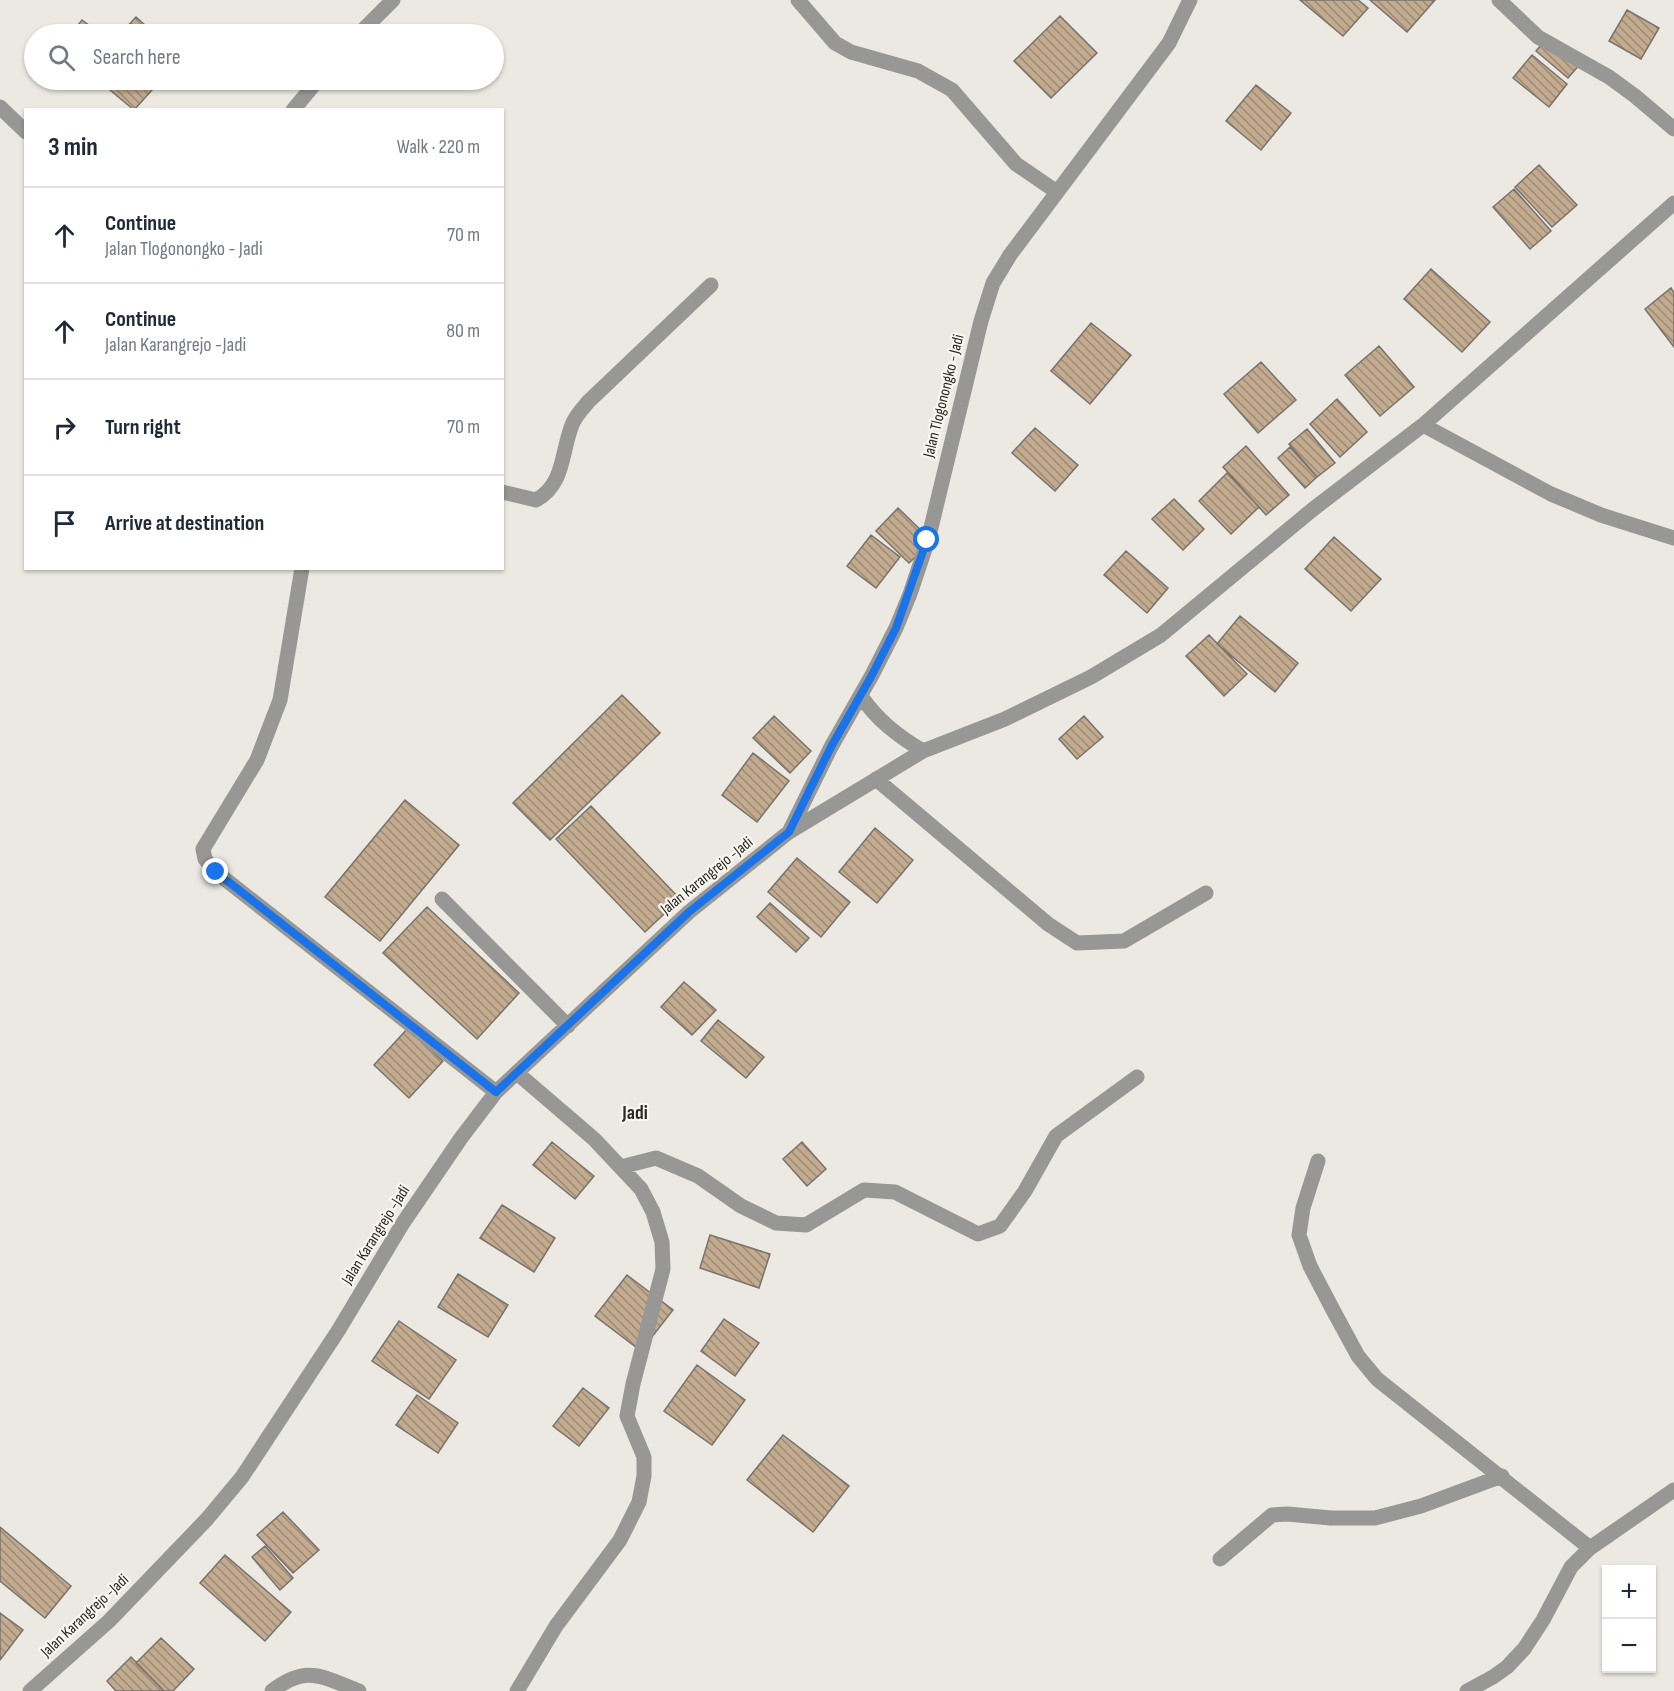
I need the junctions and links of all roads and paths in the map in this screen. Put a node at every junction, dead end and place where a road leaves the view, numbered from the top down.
1 (393, 0) edge
2 (798, 0) edge
3 (1190, 0) edge
4 (1499, 0) edge
5 (369, 24) edge
6 (310, 90) edge
7 (0, 107) edge
8 (295, 108) edge
9 (1674, 129) edge
10 (24, 130) edge
11 (1057, 192) junction
12 (1674, 203) edge
13 (711, 285) dead end
14 (1423, 425) junction
15 (504, 492) edge
16 (1674, 538) edge
17 (302, 570) edge
18 (861, 696) junction
19 (923, 751) junction
20 (876, 779) junction
21 (789, 832) junction
22 (1206, 893) dead end
23 (442, 899) dead end
24 (568, 1026) junction
25 (517, 1073) junction
26 (1137, 1077) dead end
27 (496, 1092) junction
28 (1318, 1161) dead end
29 (621, 1167) junction
30 (1502, 1476) junction
31 (1674, 1490) edge
32 (1590, 1548) junction
33 (1220, 1559) dead end
34 (30, 1691) edge
35 (272, 1691) edge
36 (359, 1691) edge
37 (517, 1691) edge
38 (1467, 1691) edge

1 - 5 street
2 - 11 street
3 - 11 street, Jalan Tlogonongko - Jadi
4 - 9 street
6 - 8 street
7 - 10 street
11 - 18 street, Jalan Tlogonongko - Jadi
12 - 14 street, Jalan Karangrejo -Jadi
13 - 15 street
14 - 16 street
14 - 19 street, Jalan Karangrejo -Jadi
17 - 27 street
18 - 19 street
18 - 21 street, Jalan Tlogonongko - Jadi
19 - 20 street, Jalan Karangrejo -Jadi
20 - 21 street, Jalan Karangrejo -Jadi
20 - 22 street
21 - 24 street, Jalan Karangrejo -Jadi
23 - 24 street
24 - 25 street, Jalan Karangrejo -Jadi
25 - 27 street, Jalan Karangrejo -Jadi
25 - 29 street
26 - 29 street
27 - 34 street, Jalan Karangrejo -Jadi
28 - 30 street
29 - 37 street
30 - 32 street
30 - 33 street
31 - 32 street
32 - 38 street
35 - 36 street

